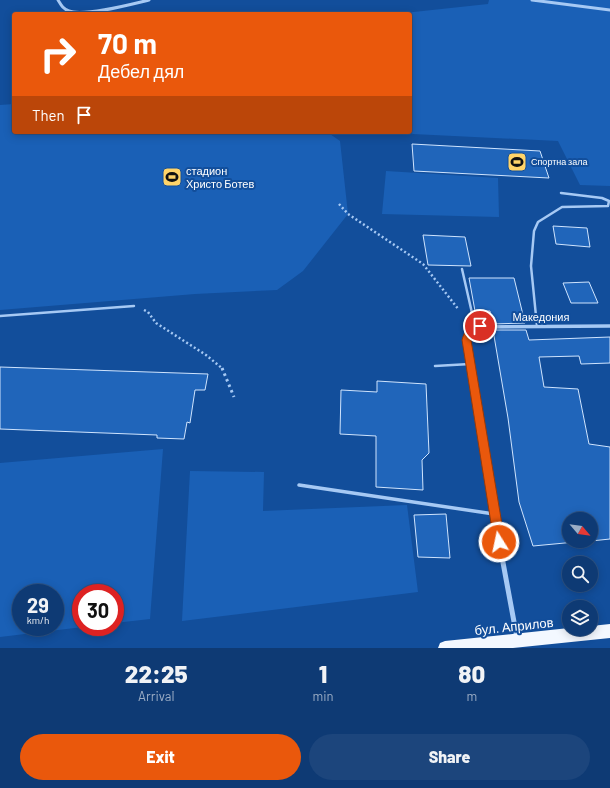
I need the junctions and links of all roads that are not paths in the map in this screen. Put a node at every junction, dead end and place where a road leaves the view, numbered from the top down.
1 (58, 0) edge
2 (149, 0) edge
3 (532, 0) edge
4 (610, 10) edge
5 (561, 193) dead end
6 (462, 269) dead end
7 (134, 306) road end
8 (0, 316) edge
9 (480, 326) junction
10 (537, 326) junction
11 (610, 326) edge
12 (470, 364) junction
13 (435, 366) dead end
14 (299, 485) dead end
15 (494, 514) junction
16 (610, 631) edge
17 (518, 640) junction
18 (446, 648) edge

1 - 2 street
3 - 4 street
5 - 10 lane
6 - 9 lane
7 - 8 lane
9 - 10 street, Македония
9 - 12 street, Македония
10 - 11 street, Македония
12 - 13 lane
12 - 15 street
14 - 15 lane
15 - 17 street
16 - 17 main road, бул. Априлов
17 - 18 main road, бул. Априлов

